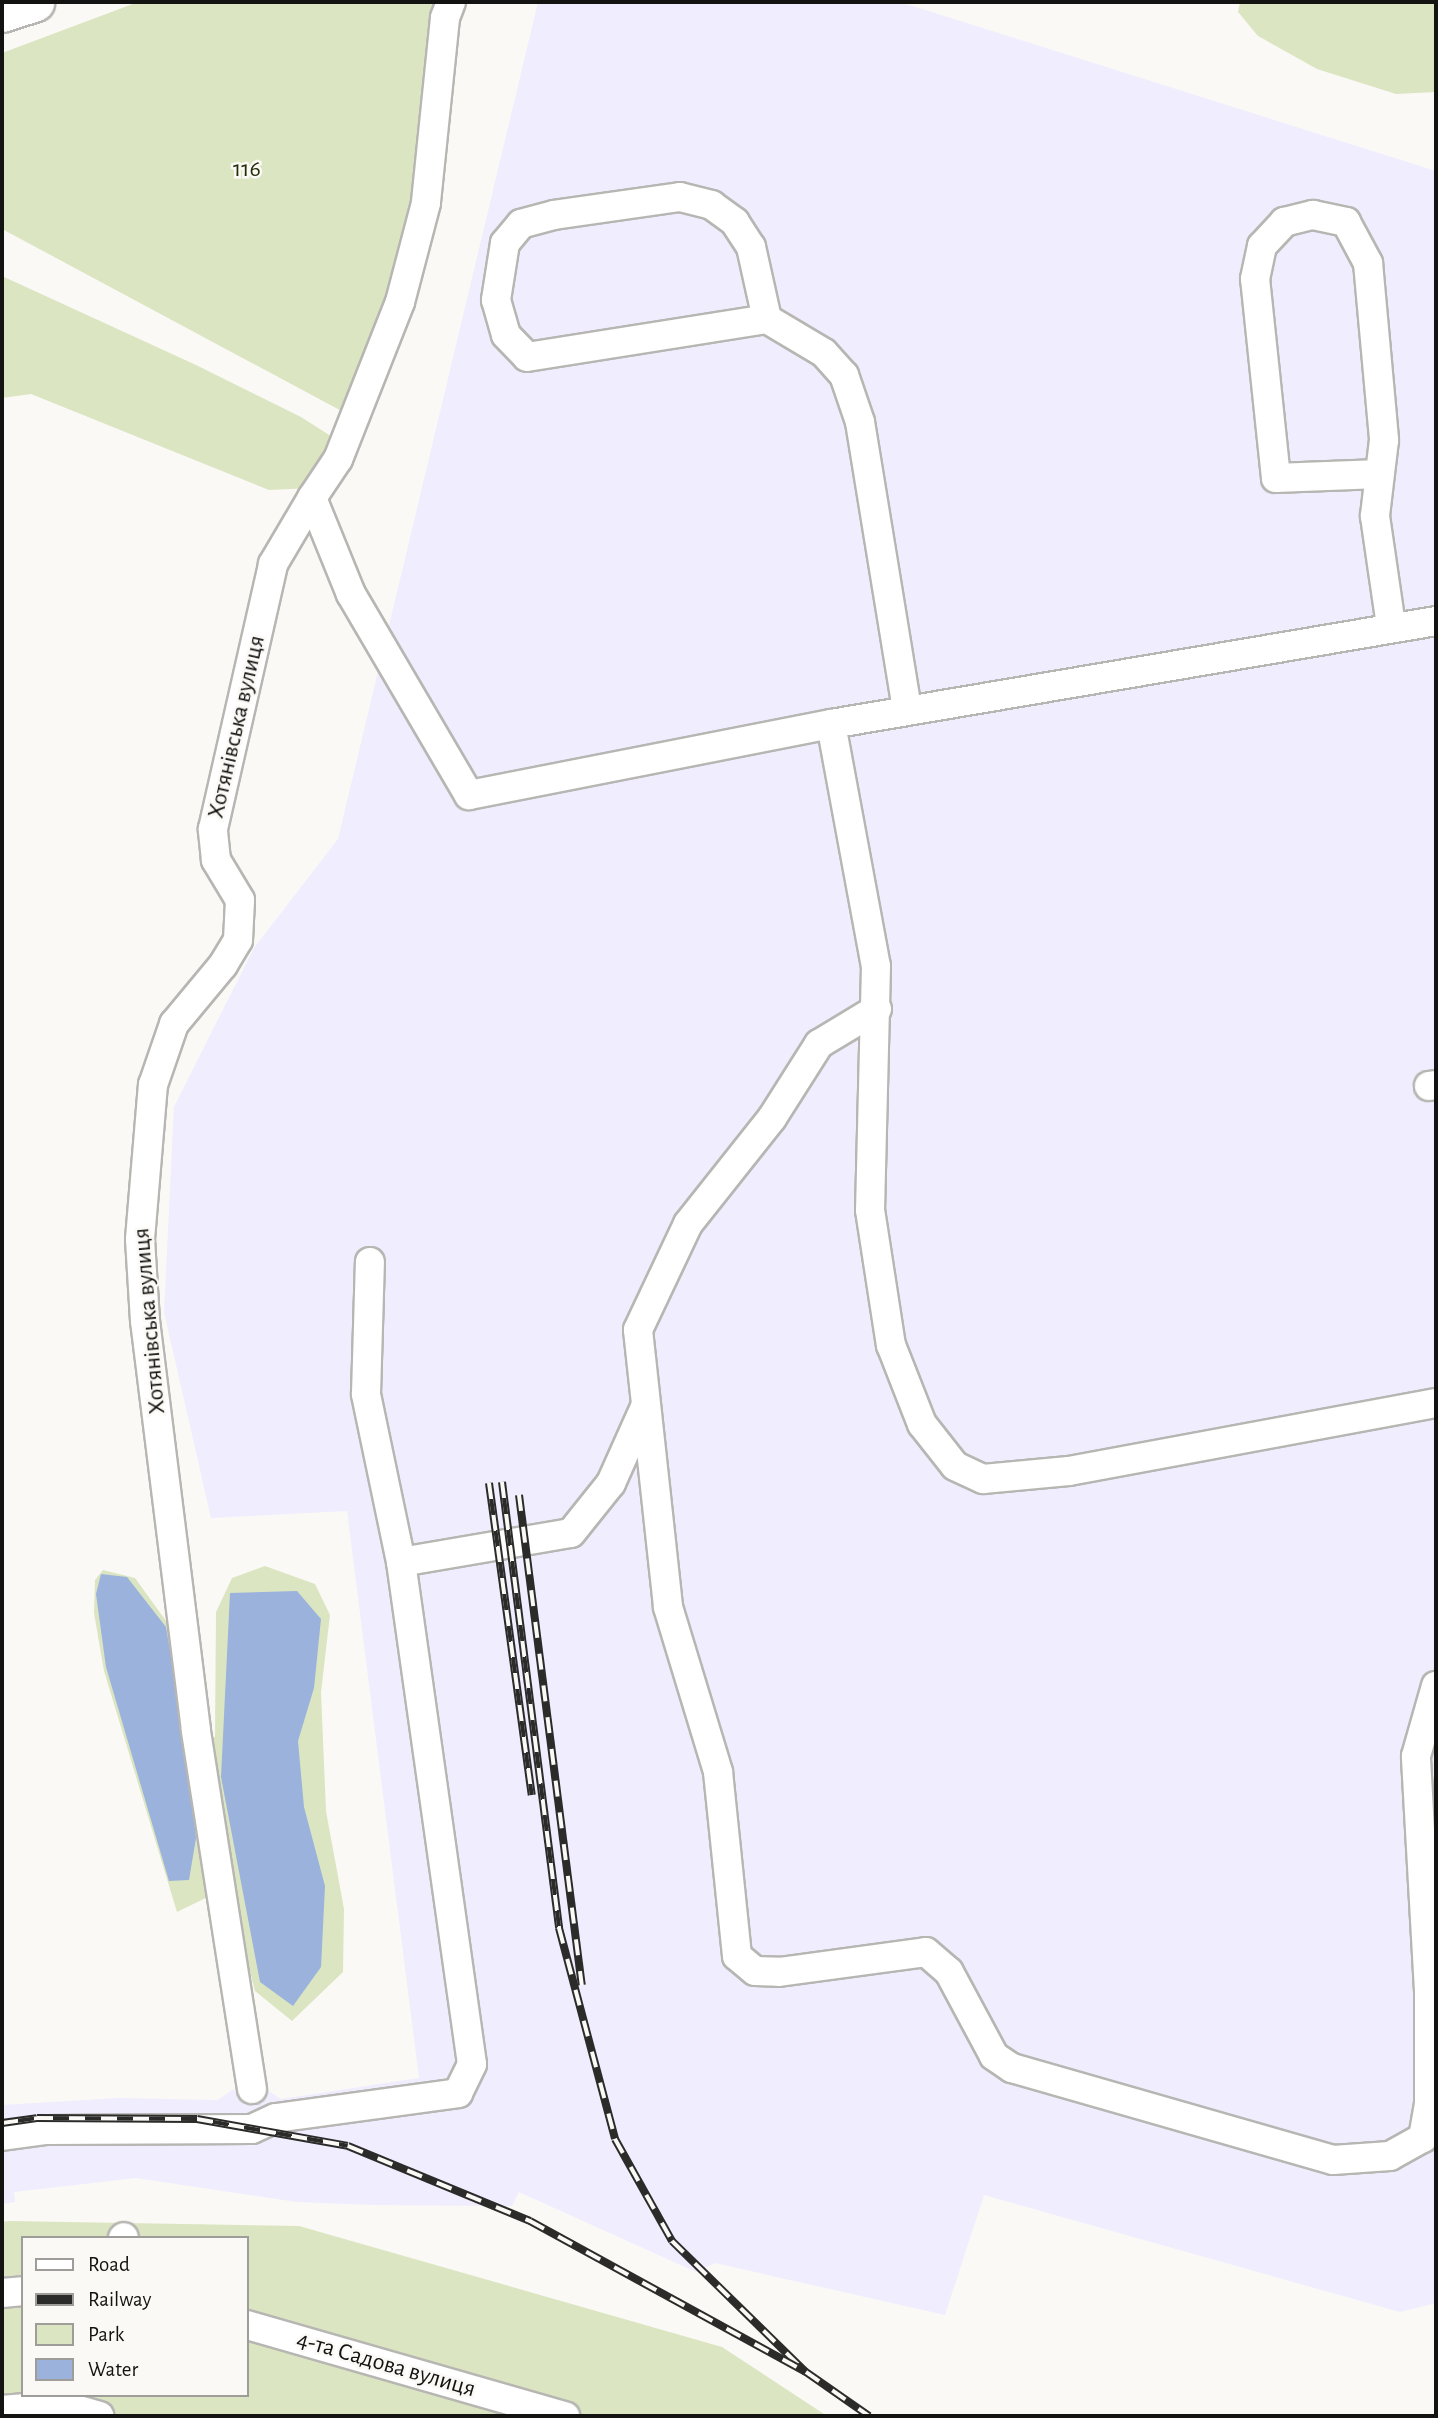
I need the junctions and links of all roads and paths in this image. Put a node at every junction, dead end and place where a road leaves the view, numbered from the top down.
1 (34, 2) edge
2 (451, 2) edge
3 (2, 13) edge
4 (768, 319) junction
5 (1379, 474) junction
6 (312, 498) junction
7 (1436, 621) edge
8 (1391, 626) junction
9 (907, 710) junction
10 (831, 724) junction
11 (877, 1009) junction
12 (370, 1262) dead end
13 (649, 1399) junction
14 (1436, 1403) edge
15 (401, 1562) junction
16 (1436, 1686) edge
17 (1433, 1989) edge
18 (252, 2088) dead end
19 (2, 2136) edge
20 (21, 2291) edge
21 (2, 2292) edge
22 (248, 2325) edge
23 (61, 2405) edge
24 (2, 2410) edge
25 (99, 2416) edge
26 (565, 2416) edge

1 - 3 main road
2 - 6 street, Хотянівська вулиця
4 - 4 street
4 - 9 street
5 - 5 street
5 - 8 street
6 - 10 street
6 - 18 street, Хотянівська вулиця
7 - 8 street
8 - 9 street
9 - 10 street
10 - 11 street
11 - 13 street
11 - 14 street
12 - 15 street
13 - 15 street
13 - 17 street
15 - 19 street
16 - 17 street
20 - 21 street
22 - 26 street, 4-та Садова вулиця
23 - 24 street
23 - 25 street

